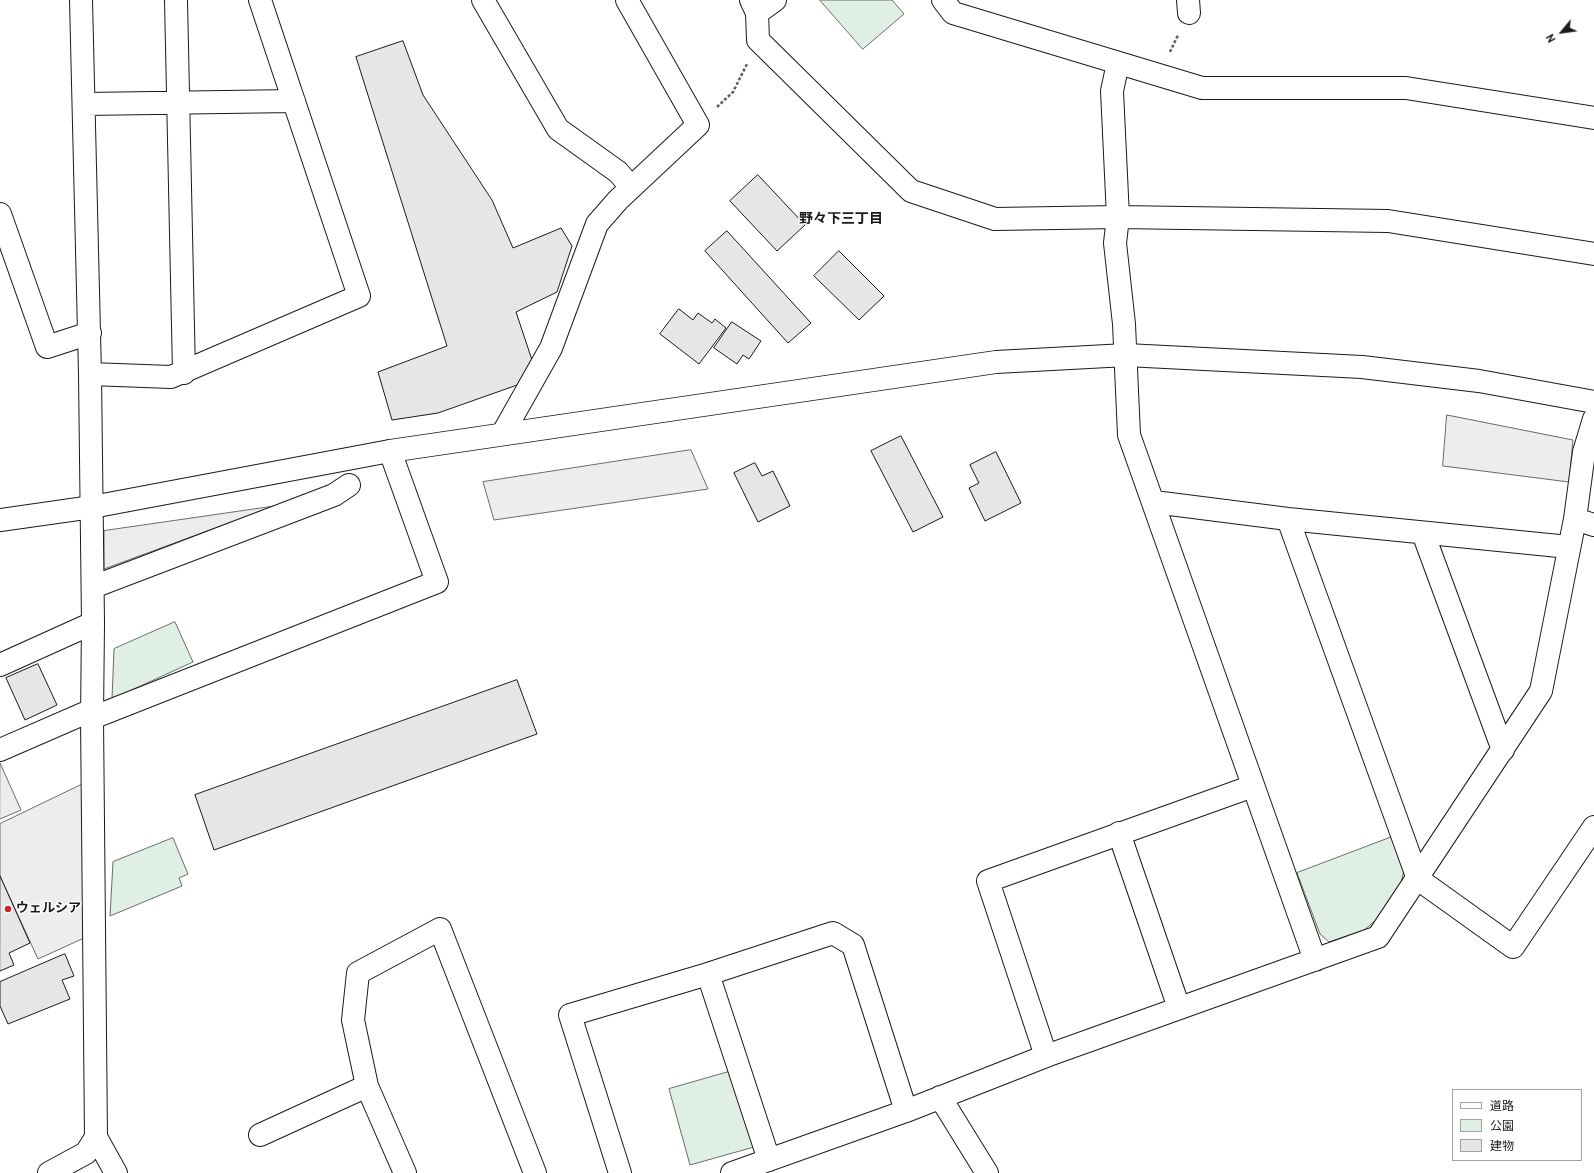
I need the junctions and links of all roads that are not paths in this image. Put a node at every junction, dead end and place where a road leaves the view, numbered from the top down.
1 (81, 0) edge
2 (176, 0) edge
3 (260, 0) edge
4 (627, 0) edge
5 (775, 0) edge
6 (943, 0) edge
7 (492, 3) edge
8 (754, 6) edge
9 (1118, 64) junction
10 (294, 100) junction
11 (177, 102) junction
12 (84, 104) junction
13 (1594, 118) edge
14 (631, 187) junction
15 (0, 214) edge
16 (1118, 217) junction
17 (1594, 254) edge
18 (90, 333) junction
19 (1126, 354) junction
20 (184, 373) junction
21 (90, 374) junction
22 (1594, 402) edge
23 (1594, 419) edge
24 (503, 433) junction
25 (390, 450) junction
26 (349, 486) dead end
27 (1154, 502) junction
28 (92, 507) junction
29 (1288, 519) junction
30 (0, 520) edge
31 (1584, 522) edge
32 (1423, 533) junction
33 (1569, 548) junction
34 (93, 587) junction
35 (93, 623) junction
36 (0, 665) edge
37 (92, 714) junction
38 (0, 750) edge
39 (1503, 750) junction
40 (1253, 786) junction
41 (1594, 827) edge
42 (1119, 833) junction
43 (1418, 879) junction
44 (1314, 960) junction
45 (708, 974) junction
46 (1179, 1008) junction
47 (1046, 1056) junction
48 (367, 1086) junction
49 (940, 1097) junction
50 (906, 1111) junction
51 (260, 1135) dead end
52 (96, 1137) junction
53 (768, 1160) junction
54 (49, 1173) edge
55 (116, 1173) edge
56 (405, 1173) edge
57 (535, 1173) edge
58 (620, 1173) edge
59 (732, 1173) edge
60 (987, 1173) edge

1 - 12 street
2 - 11 street
3 - 10 street
4 - 14 street
5 - 8 street
6 - 9 street
7 - 14 street
8 - 16 street
9 - 13 street
9 - 16 street
10 - 11 street
10 - 20 street
11 - 12 street
11 - 20 street
12 - 18 street
14 - 24 street
15 - 18 street
16 - 17 street
16 - 19 street
18 - 21 street
19 - 22 street
19 - 24 street
19 - 27 street
20 - 21 street
21 - 28 street
23 - 31 street
24 - 25 street
25 - 28 street
25 - 37 street
26 - 34 street
27 - 29 street
27 - 40 street
28 - 30 street
28 - 34 street
29 - 32 street
29 - 43 street
31 - 33 street
32 - 33 street
32 - 39 street
33 - 39 street
34 - 35 street
35 - 36 street
35 - 37 street
37 - 38 street
37 - 52 street
39 - 43 street
40 - 42 street
40 - 44 street
41 - 43 street
42 - 46 street
42 - 47 street
43 - 44 street
44 - 46 street
45 - 50 street
45 - 53 street
45 - 58 street
46 - 47 street
47 - 49 street
48 - 51 street
48 - 56 street
48 - 57 street
49 - 50 street
49 - 60 street
50 - 53 street
52 - 54 street
52 - 55 street
53 - 59 street

